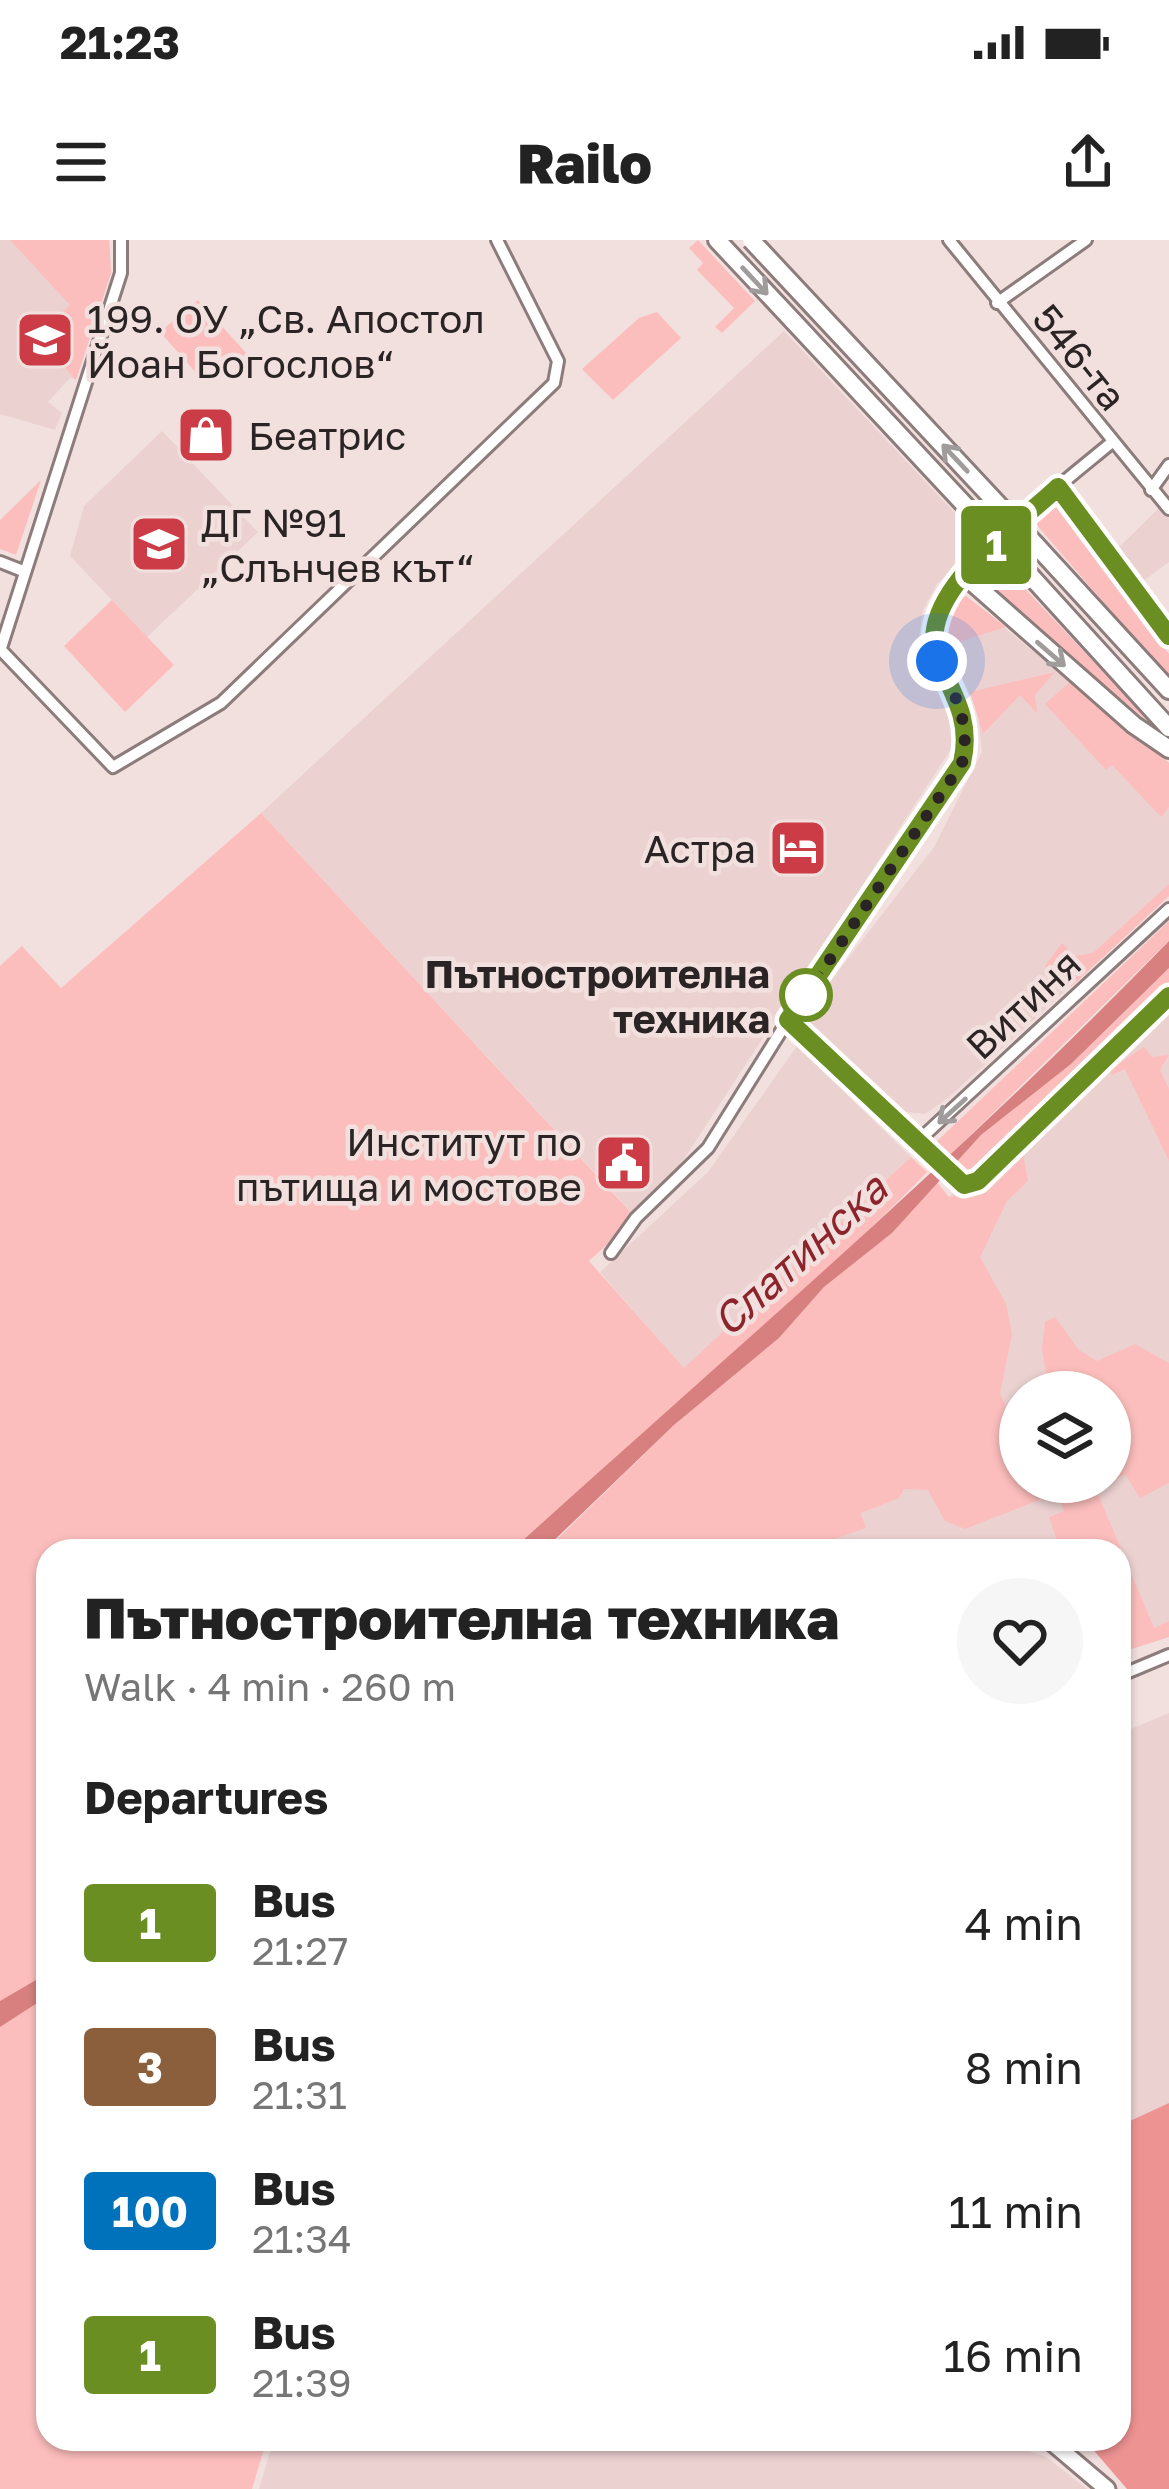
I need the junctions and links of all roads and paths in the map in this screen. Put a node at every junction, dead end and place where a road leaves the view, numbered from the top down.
1 (121, 240) edge
2 (497, 240) edge
3 (717, 240) edge
4 (751, 240) edge
5 (949, 240) edge
6 (1086, 240) edge
7 (997, 302) junction
8 (1111, 443) junction
9 (1169, 465) edge
10 (1058, 487) junction
11 (1151, 490) junction
12 (1169, 509) edge
13 (0, 562) edge
14 (23, 571) junction
15 (964, 575) junction
16 (1169, 636) edge
17 (0, 650) edge
18 (1169, 690) edge
19 (1169, 728) edge
20 (1169, 748) edge
21 (1169, 909) edge
22 (1169, 996) edge
23 (788, 1020) junction
24 (917, 1142) junction
25 (611, 1253) dead end
26 (1169, 1655) edge
27 (1131, 1671) edge
28 (1068, 2451) edge
29 (1107, 2489) edge

1 - 14 street
2 - 17 street
3 -> 19 main road, bridge
18 -> 4 main road, bridge
5 - 7 street, 546-та
6 - 7 street
7 - 8 street, 546-та
8 - 10 street
8 - 11 street, 546-та
9 - 11 street
10 - 15 street
10 - 16 main road
11 - 12 street, 546-та
13 - 14 street
14 - 17 street
15 -> 20 main road
15 - 23 street
21 -> 24 street, Витиня
22 - 24 street
23 - 24 street
23 - 25 street
26 - 27 street
28 - 29 street

